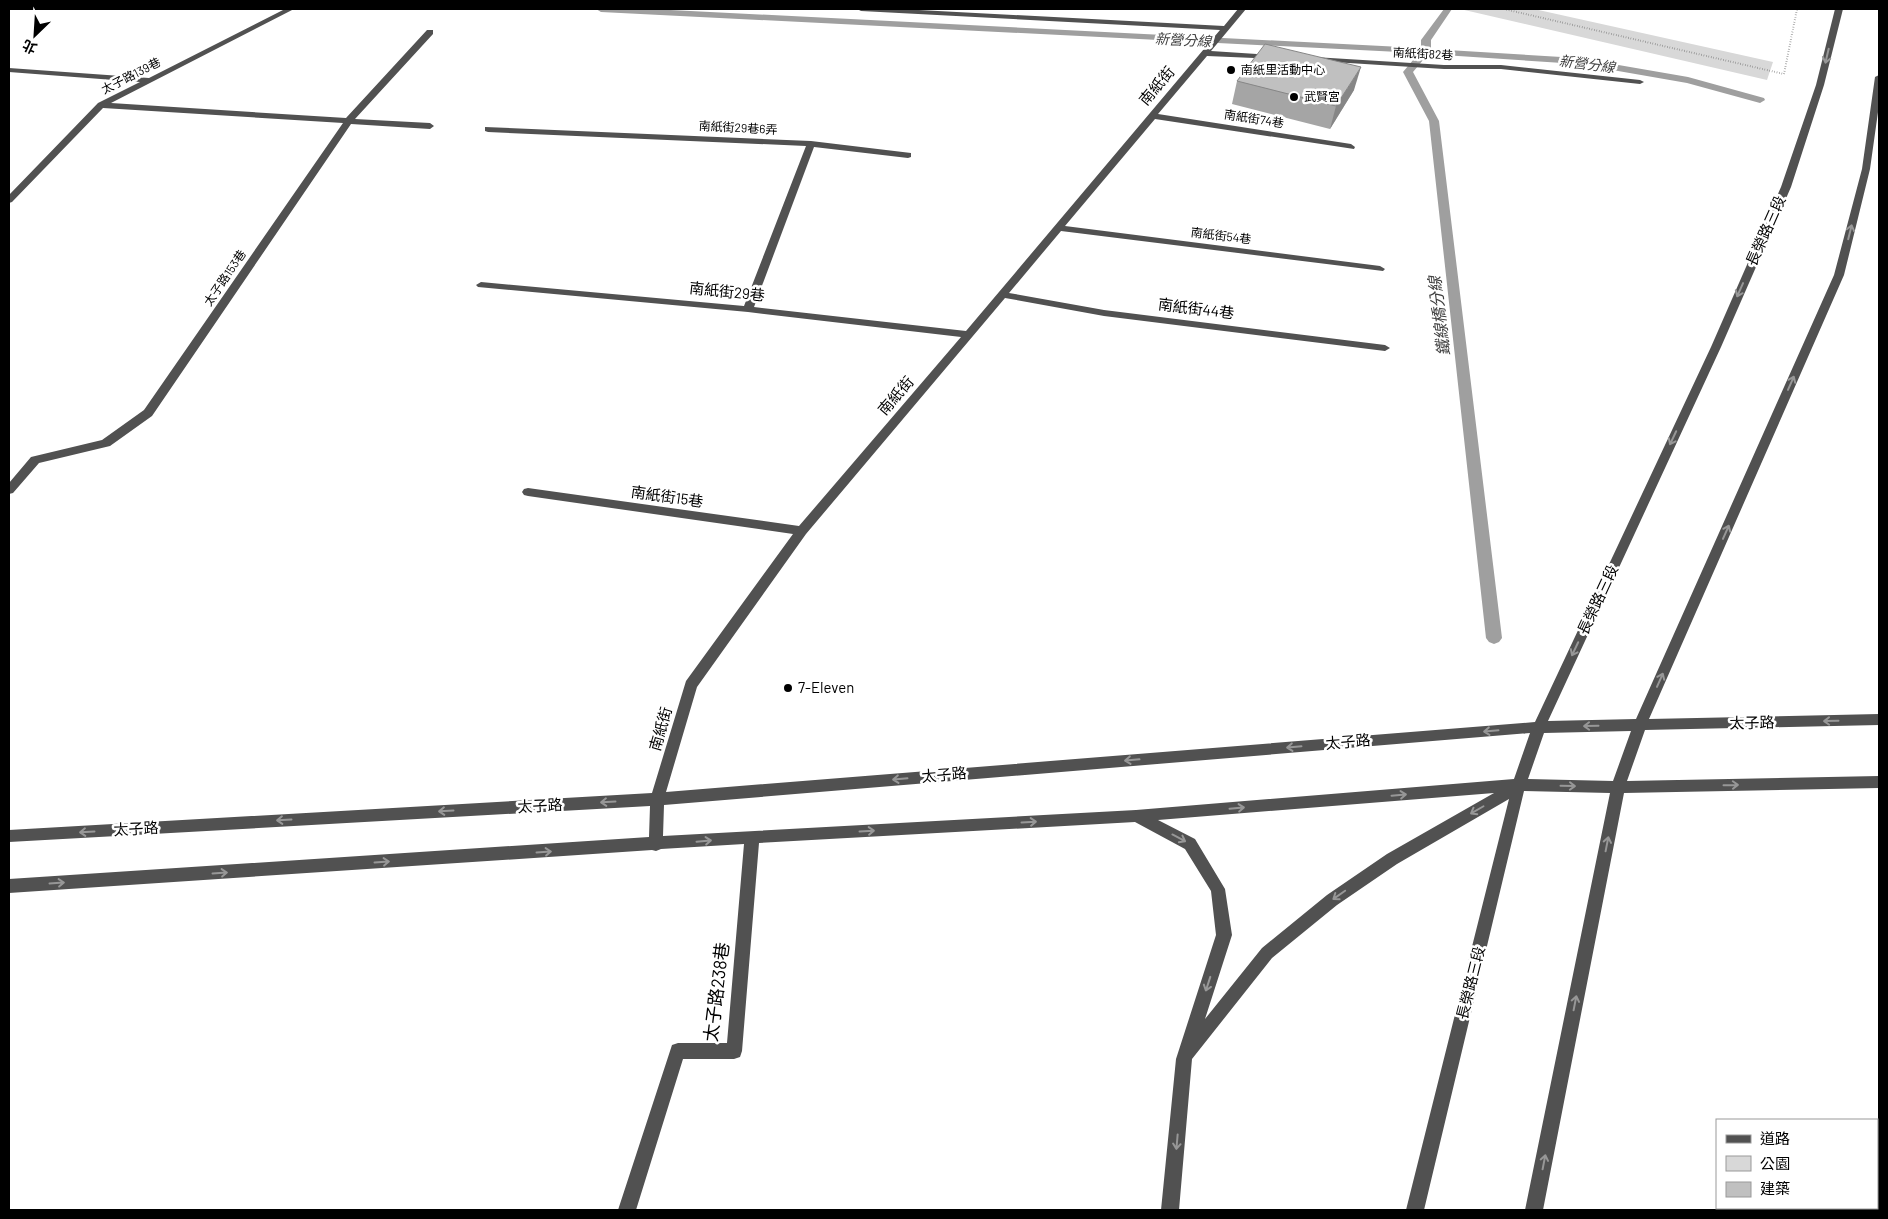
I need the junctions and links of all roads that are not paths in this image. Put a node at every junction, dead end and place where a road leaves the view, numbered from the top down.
1 (862, 9) edge
2 (1242, 9) edge
3 (1839, 9) edge
4 (288, 10) edge
5 (1225, 28) junction
6 (430, 32) dead end
7 (1204, 53) junction
8 (1281, 57) edge
9 (1310, 59) edge
10 (9, 70) edge
11 (1879, 77) edge
12 (149, 80) junction
13 (1640, 82) dead end
14 (101, 105) junction
15 (1153, 116) junction
16 (349, 120) junction
17 (430, 126) dead end
18 (488, 129) dead end
19 (811, 144) junction
20 (1351, 147) dead end
21 (908, 155) dead end
22 (9, 200) edge
23 (1059, 228) junction
24 (1380, 269) dead end
25 (480, 285) dead end
26 (1003, 295) junction
27 (748, 309) junction
28 (969, 335) junction
29 (1385, 348) dead end
30 (9, 490) edge
31 (528, 492) dead end
32 (802, 531) junction
33 (1879, 720) edge
34 (1640, 725) junction
35 (1539, 727) junction
36 (1879, 782) edge
37 (1520, 785) junction
38 (1618, 787) junction
39 (657, 799) junction
40 (1136, 816) junction
41 (9, 836) edge
42 (752, 837) junction
43 (656, 845) junction
44 (9, 886) edge
45 (1184, 1059) junction
46 (627, 1210) edge
47 (1170, 1210) edge
48 (1415, 1210) edge
49 (1534, 1210) edge

1 - 5 street
2 - 5 street, 南紙街
3 -> 35 street, 長榮路三段
4 - 12 street, 太子路139巷
5 - 7 street, 南紙街
6 - 16 street, 太子路153巷
7 - 8 street
7 - 15 street, 南紙街
9 - 13 street, 南紙街82巷
10 - 12 street
34 -> 11 street
12 - 14 street, 太子路139巷
14 - 16 street
14 - 22 street, 太子路139巷
15 - 20 street, 南紙街74巷
15 - 23 street, 南紙街
16 - 17 street
16 - 30 street, 太子路153巷
18 - 19 street, 南紙街29巷6弄
19 - 21 street, 南紙街29巷6弄
19 - 27 street
23 - 24 street, 南紙街54巷
23 - 26 street, 南紙街
25 - 27 street, 南紙街29巷
26 - 28 street, 南紙街
26 - 29 street, 南紙街44巷
27 - 28 street, 南紙街29巷
28 - 32 street, 南紙街
31 - 32 street, 南紙街15巷
32 - 39 street, 南紙街
33 -> 34 street, 太子路
34 -> 35 street, 太子路
34 - 38 street
35 - 37 street, 長榮路三段
35 -> 39 street, 太子路
38 -> 36 street
37 -> 38 street
40 -> 37 street
37 -> 45 street
37 - 48 street, 長榮路三段
49 -> 38 street
39 -> 41 street, 太子路
39 - 43 street, 南紙街
42 -> 40 street
40 -> 45 street
43 -> 42 street
42 - 46 street, 太子路238巷
44 -> 43 street
45 -> 47 street

